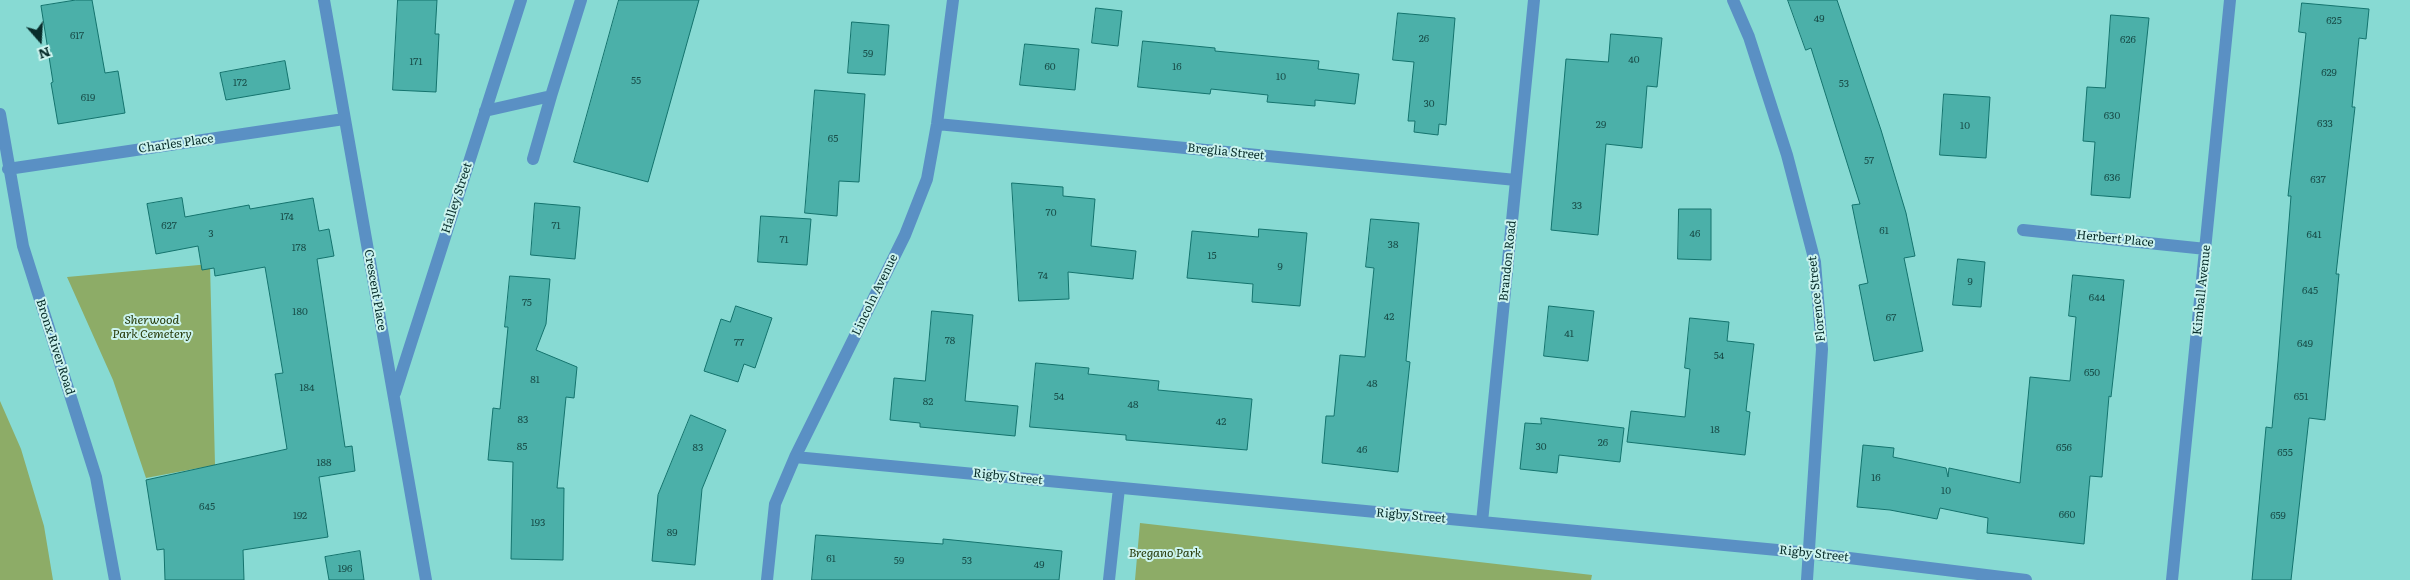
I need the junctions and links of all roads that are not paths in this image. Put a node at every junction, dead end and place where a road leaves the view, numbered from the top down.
1 (324, 0) edge
2 (521, 0) edge
3 (581, 0) edge
4 (954, 0) edge
5 (1534, 0) edge
6 (1733, 0) edge
7 (2230, 0) edge
8 (551, 96) junction
9 (485, 112) junction
10 (0, 114) edge
11 (344, 119) junction
12 (937, 124) junction
13 (533, 159) dead end
14 (8, 169) junction
15 (1516, 180) junction
16 (2023, 230) dead end
17 (2206, 249) junction
18 (394, 396) junction
19 (795, 457) junction
20 (1119, 488) junction
21 (1482, 522) junction
22 (1809, 553) junction
23 (115, 580) edge
24 (426, 580) edge
25 (767, 580) edge
26 (1109, 580) edge
27 (1807, 580) edge
28 (2026, 580) edge
29 (2172, 580) edge

1 - 11 street, Crescent Place
2 - 9 street, Halley Street
3 - 8 street
4 - 12 street, Lincoln Avenue
5 - 15 street, Brandon Road
6 - 22 street, Florence Street
7 - 17 street, Kimball Avenue
8 - 9 street
8 - 13 street
9 - 18 street, Halley Street
10 - 14 street, Bronx River Road
11 - 14 street, Charles Place
11 - 18 street, Crescent Place
12 - 15 street, Breglia Street
12 - 19 street, Lincoln Avenue
14 - 23 street, Bronx River Road
15 - 21 street, Brandon Road
16 - 17 street, Herbert Place
17 - 29 street, Kimball Avenue
18 - 24 street, Crescent Place
19 - 20 street, Rigby Street
19 - 25 street, Lincoln Avenue
20 - 21 street, Rigby Street
20 - 26 street
21 - 22 street, Rigby Street
22 - 27 street, Florence Street
22 - 28 street, Rigby Street

